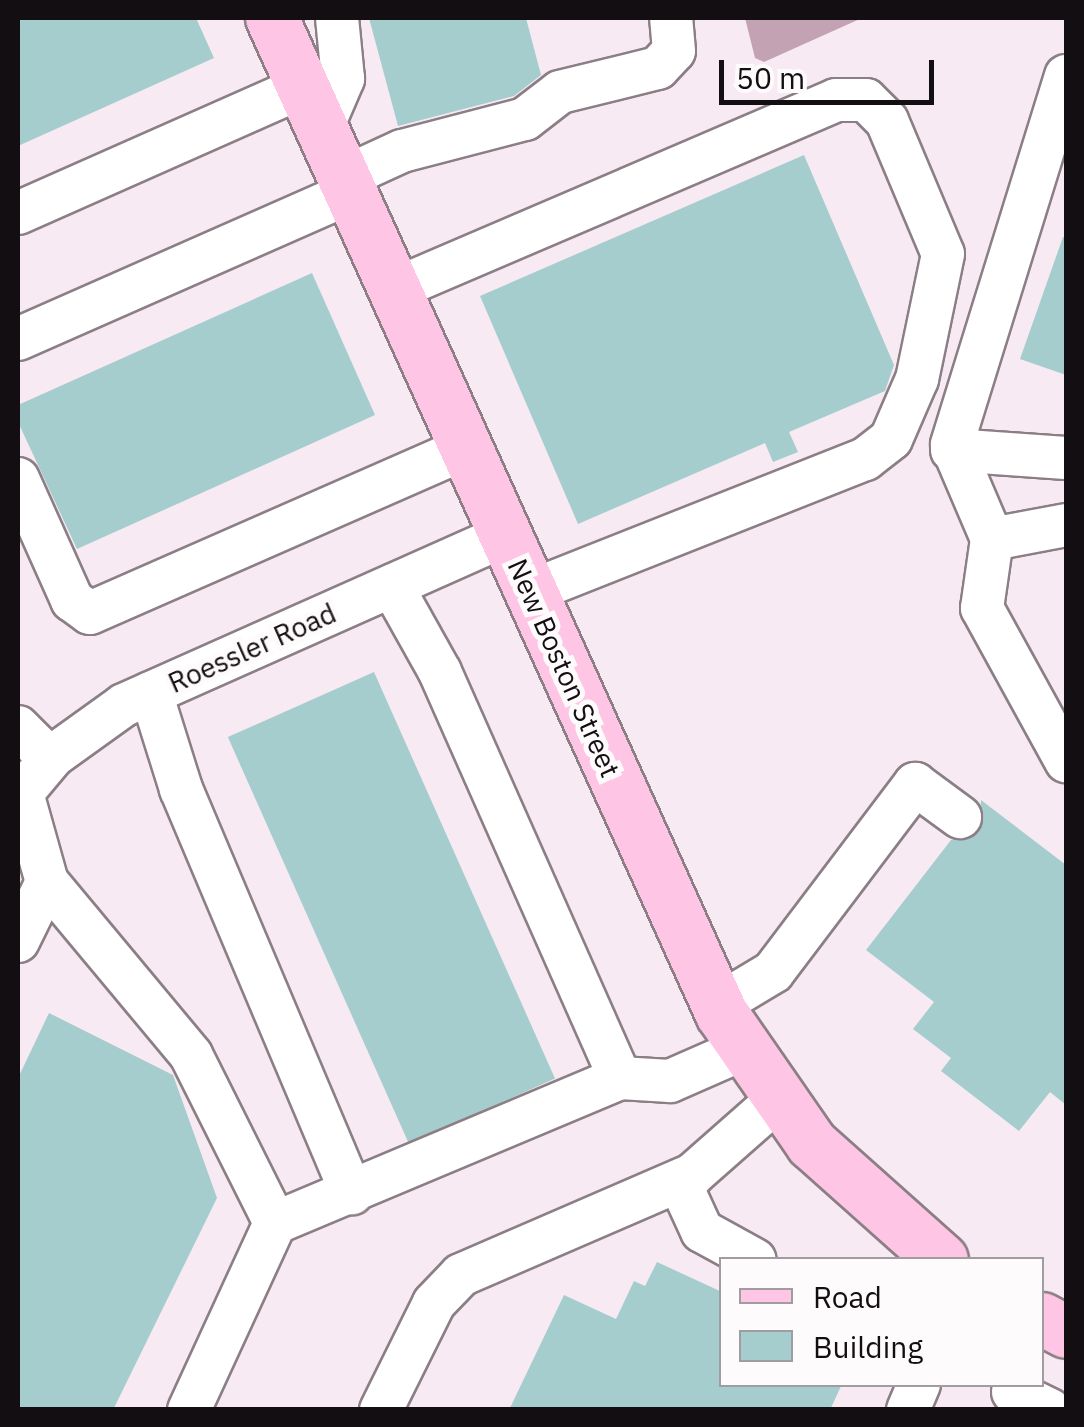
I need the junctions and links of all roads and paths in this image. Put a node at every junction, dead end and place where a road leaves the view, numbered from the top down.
1 (272, 18) edge
2 (336, 18) edge
3 (671, 18) edge
4 (1066, 76) edge
5 (312, 108) junction
6 (346, 185) junction
7 (18, 213) edge
8 (393, 290) junction
9 (18, 339) edge
10 (465, 448) junction
11 (952, 450) junction
12 (1066, 458) edge
13 (18, 478) edge
14 (1066, 525) edge
15 (504, 536) junction
16 (992, 539) junction
17 (392, 586) junction
18 (529, 592) junction
19 (150, 693) junction
20 (18, 727) edge
21 (50, 758) junction
22 (1066, 762) edge
23 (20, 793) edge
24 (960, 817) dead end
25 (47, 882) junction
26 (18, 941) edge
27 (730, 1027) junction
28 (620, 1078) junction
29 (777, 1100) junction
30 (679, 1181) junction
31 (352, 1194) junction
32 (275, 1223) junction
33 (749, 1257) edge
34 (938, 1257) edge
35 (189, 1410) edge
36 (381, 1410) edge

1 - 5 main road, New Boston Street
2 - 5 street
3 - 6 street
4 - 11 street
5 - 6 main road, New Boston Street
5 - 7 street
6 - 8 main road, New Boston Street
6 - 9 street
8 - 10 main road, New Boston Street
8 - 18 street
10 - 13 street
10 - 15 main road, New Boston Street
11 - 12 street
11 - 16 street
14 - 16 street
15 - 17 street, Roessler Road
15 - 18 main road, New Boston Street
16 - 22 street
17 - 19 street, Roessler Road
17 - 28 street
18 - 27 main road, New Boston Street
19 - 21 street, Roessler Road
19 - 31 street
20 - 21 street
21 - 23 street, Roessler Road
23 - 25 street
24 - 27 street
25 - 26 street
25 - 32 street
27 - 28 street
27 - 29 main road, New Boston Street
28 - 31 street
29 - 30 street
29 - 34 main road, New Boston Street
30 - 33 street
30 - 36 street
31 - 32 street
32 - 35 street

